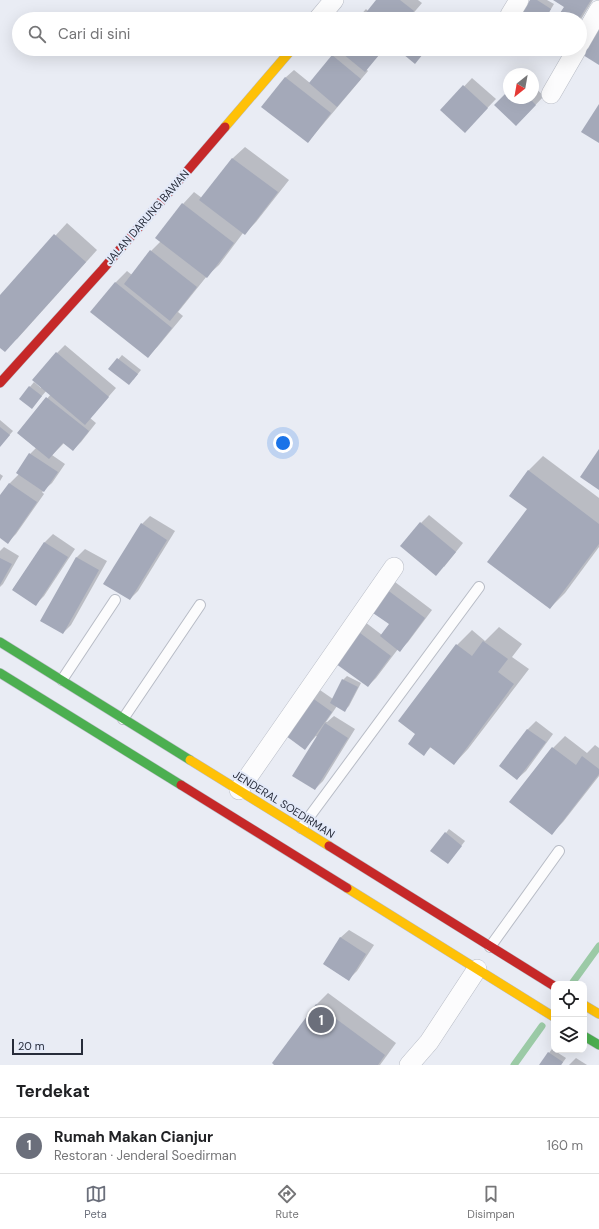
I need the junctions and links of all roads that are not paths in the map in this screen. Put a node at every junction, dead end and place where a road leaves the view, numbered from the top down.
1 (334, 0) edge
2 (599, 10) edge
3 (324, 12) edge
4 (587, 31) edge
5 (286, 56) edge
6 (573, 56) edge
7 (551, 94) dead end
8 (0, 383) edge
9 (394, 567) dead end
10 (480, 587) dead end
11 (115, 600) dead end
12 (200, 605) dead end
13 (0, 642) edge
14 (0, 673) edge
15 (62, 680) junction
16 (124, 719) junction
17 (239, 790) junction
18 (301, 828) junction
19 (559, 851) dead end
20 (490, 947) junction
21 (477, 969) junction
22 (551, 984) edge
23 (587, 1007) edge
24 (599, 1014) edge
25 (551, 1015) edge
26 (587, 1038) edge
27 (599, 1045) edge
28 (409, 1065) edge

1 - 3 street
2 - 4 street
5 - 8 main road, JALAN DARUNG BAWAN
6 - 7 street
9 - 17 street
10 - 18 lane
11 - 15 lane
12 - 16 lane
13 - 15 main road, JENDERAL SOEDIRMAN
14 - 21 main road
15 - 16 main road, JENDERAL SOEDIRMAN
16 - 17 main road, JENDERAL SOEDIRMAN
17 - 18 main road, JENDERAL SOEDIRMAN
18 - 20 main road, JENDERAL SOEDIRMAN
19 - 20 lane
20 - 22 main road, JENDERAL SOEDIRMAN
21 - 25 main road
21 - 28 street
23 - 24 main road
26 - 27 main road

